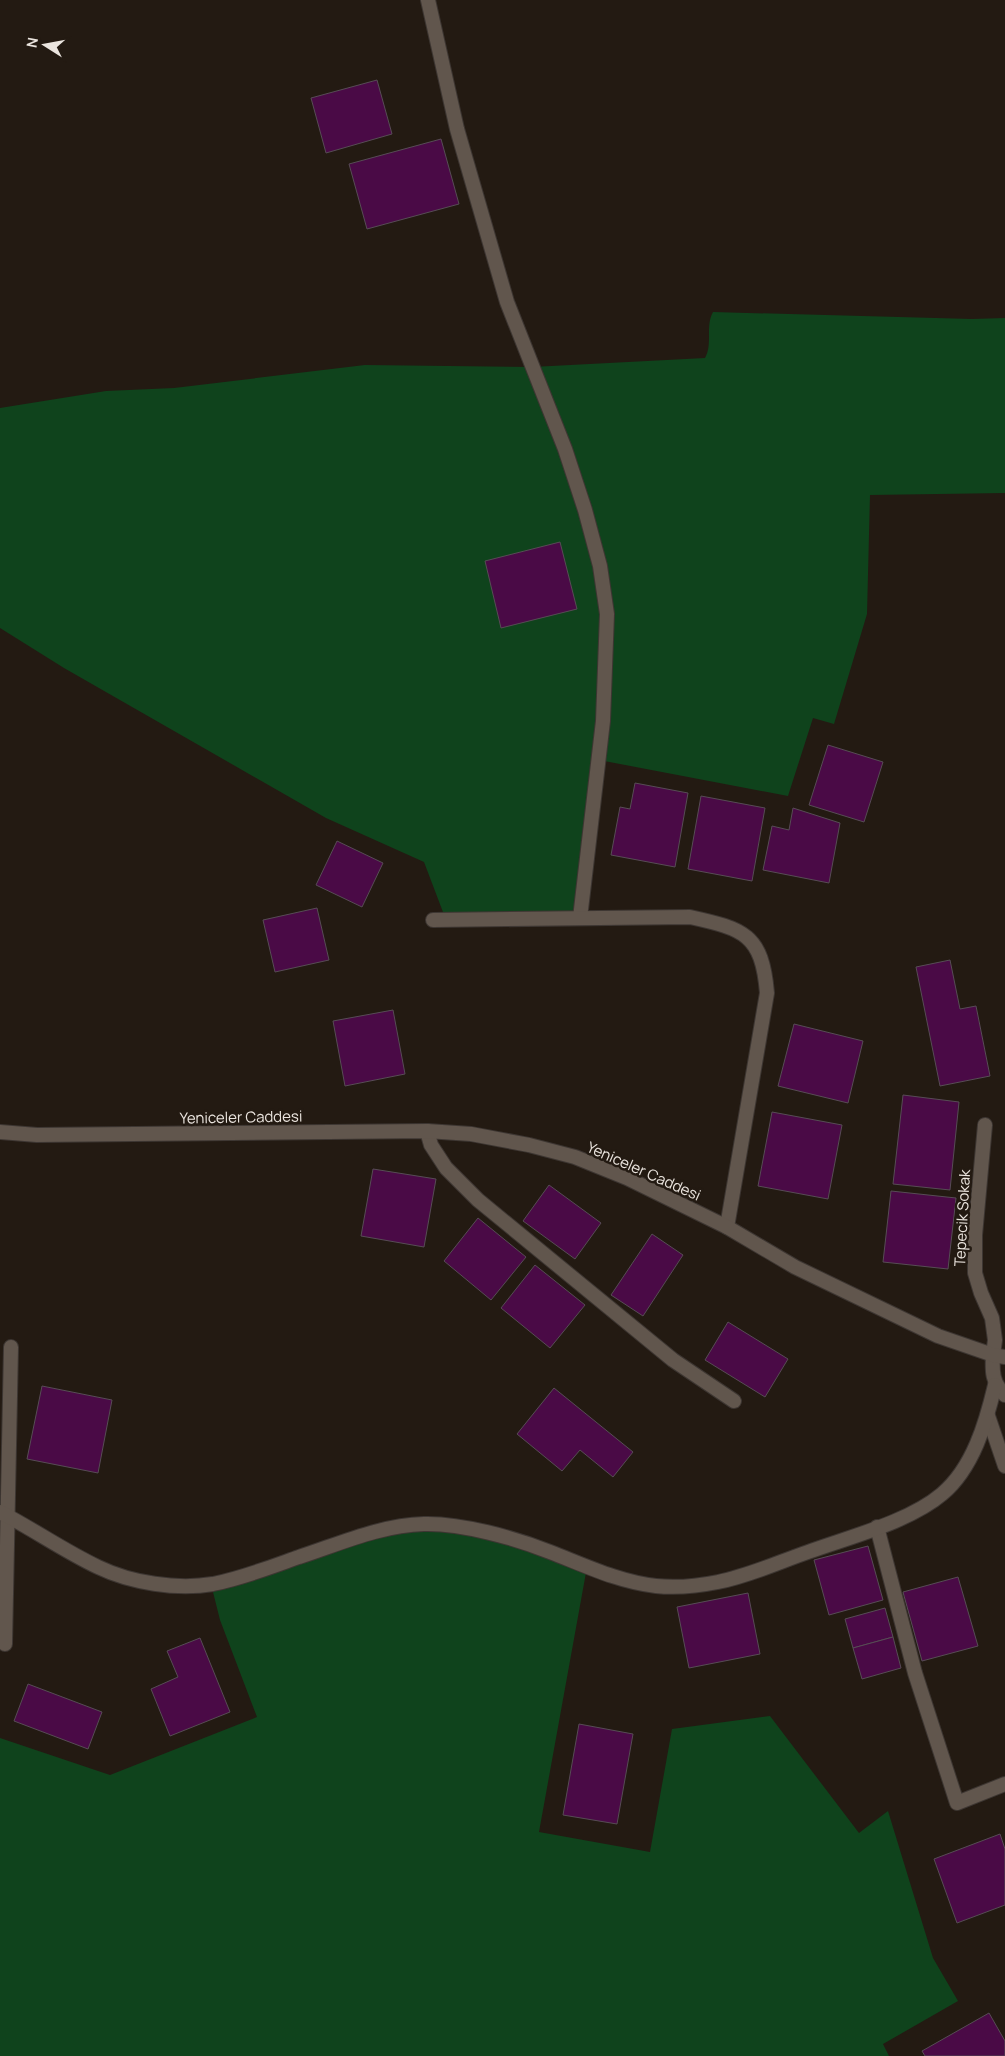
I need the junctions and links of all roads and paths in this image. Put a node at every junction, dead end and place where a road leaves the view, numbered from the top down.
1 (428, 0) edge
2 (580, 918) junction
3 (433, 920) dead end
4 (985, 1124) dead end
5 (427, 1131) junction
6 (0, 1132) edge
7 (727, 1227) junction
8 (11, 1347) dead end
9 (999, 1356) edge
10 (1000, 1390) edge
11 (734, 1401) dead end
12 (988, 1416) junction
13 (1005, 1466) edge
14 (4, 1514) edge
15 (877, 1528) junction
16 (4, 1644) dead end
17 (1005, 1784) edge

1 - 2 street
2 - 3 street
2 - 7 street
4 - 9 street, Tepecik Sokak
5 - 6 street, Yeniceler Caddesi
5 - 7 street, Yeniceler Caddesi
5 - 11 street
7 - 9 street, Yeniceler Caddesi
8 - 14 street
9 - 10 street, Tepecik Sokak
10 - 12 street, Tepecik Sokak
12 - 13 street
12 - 15 street, Tepecik Sokak
14 - 15 street, Tepecik Sokak
14 - 16 street
15 - 17 street

